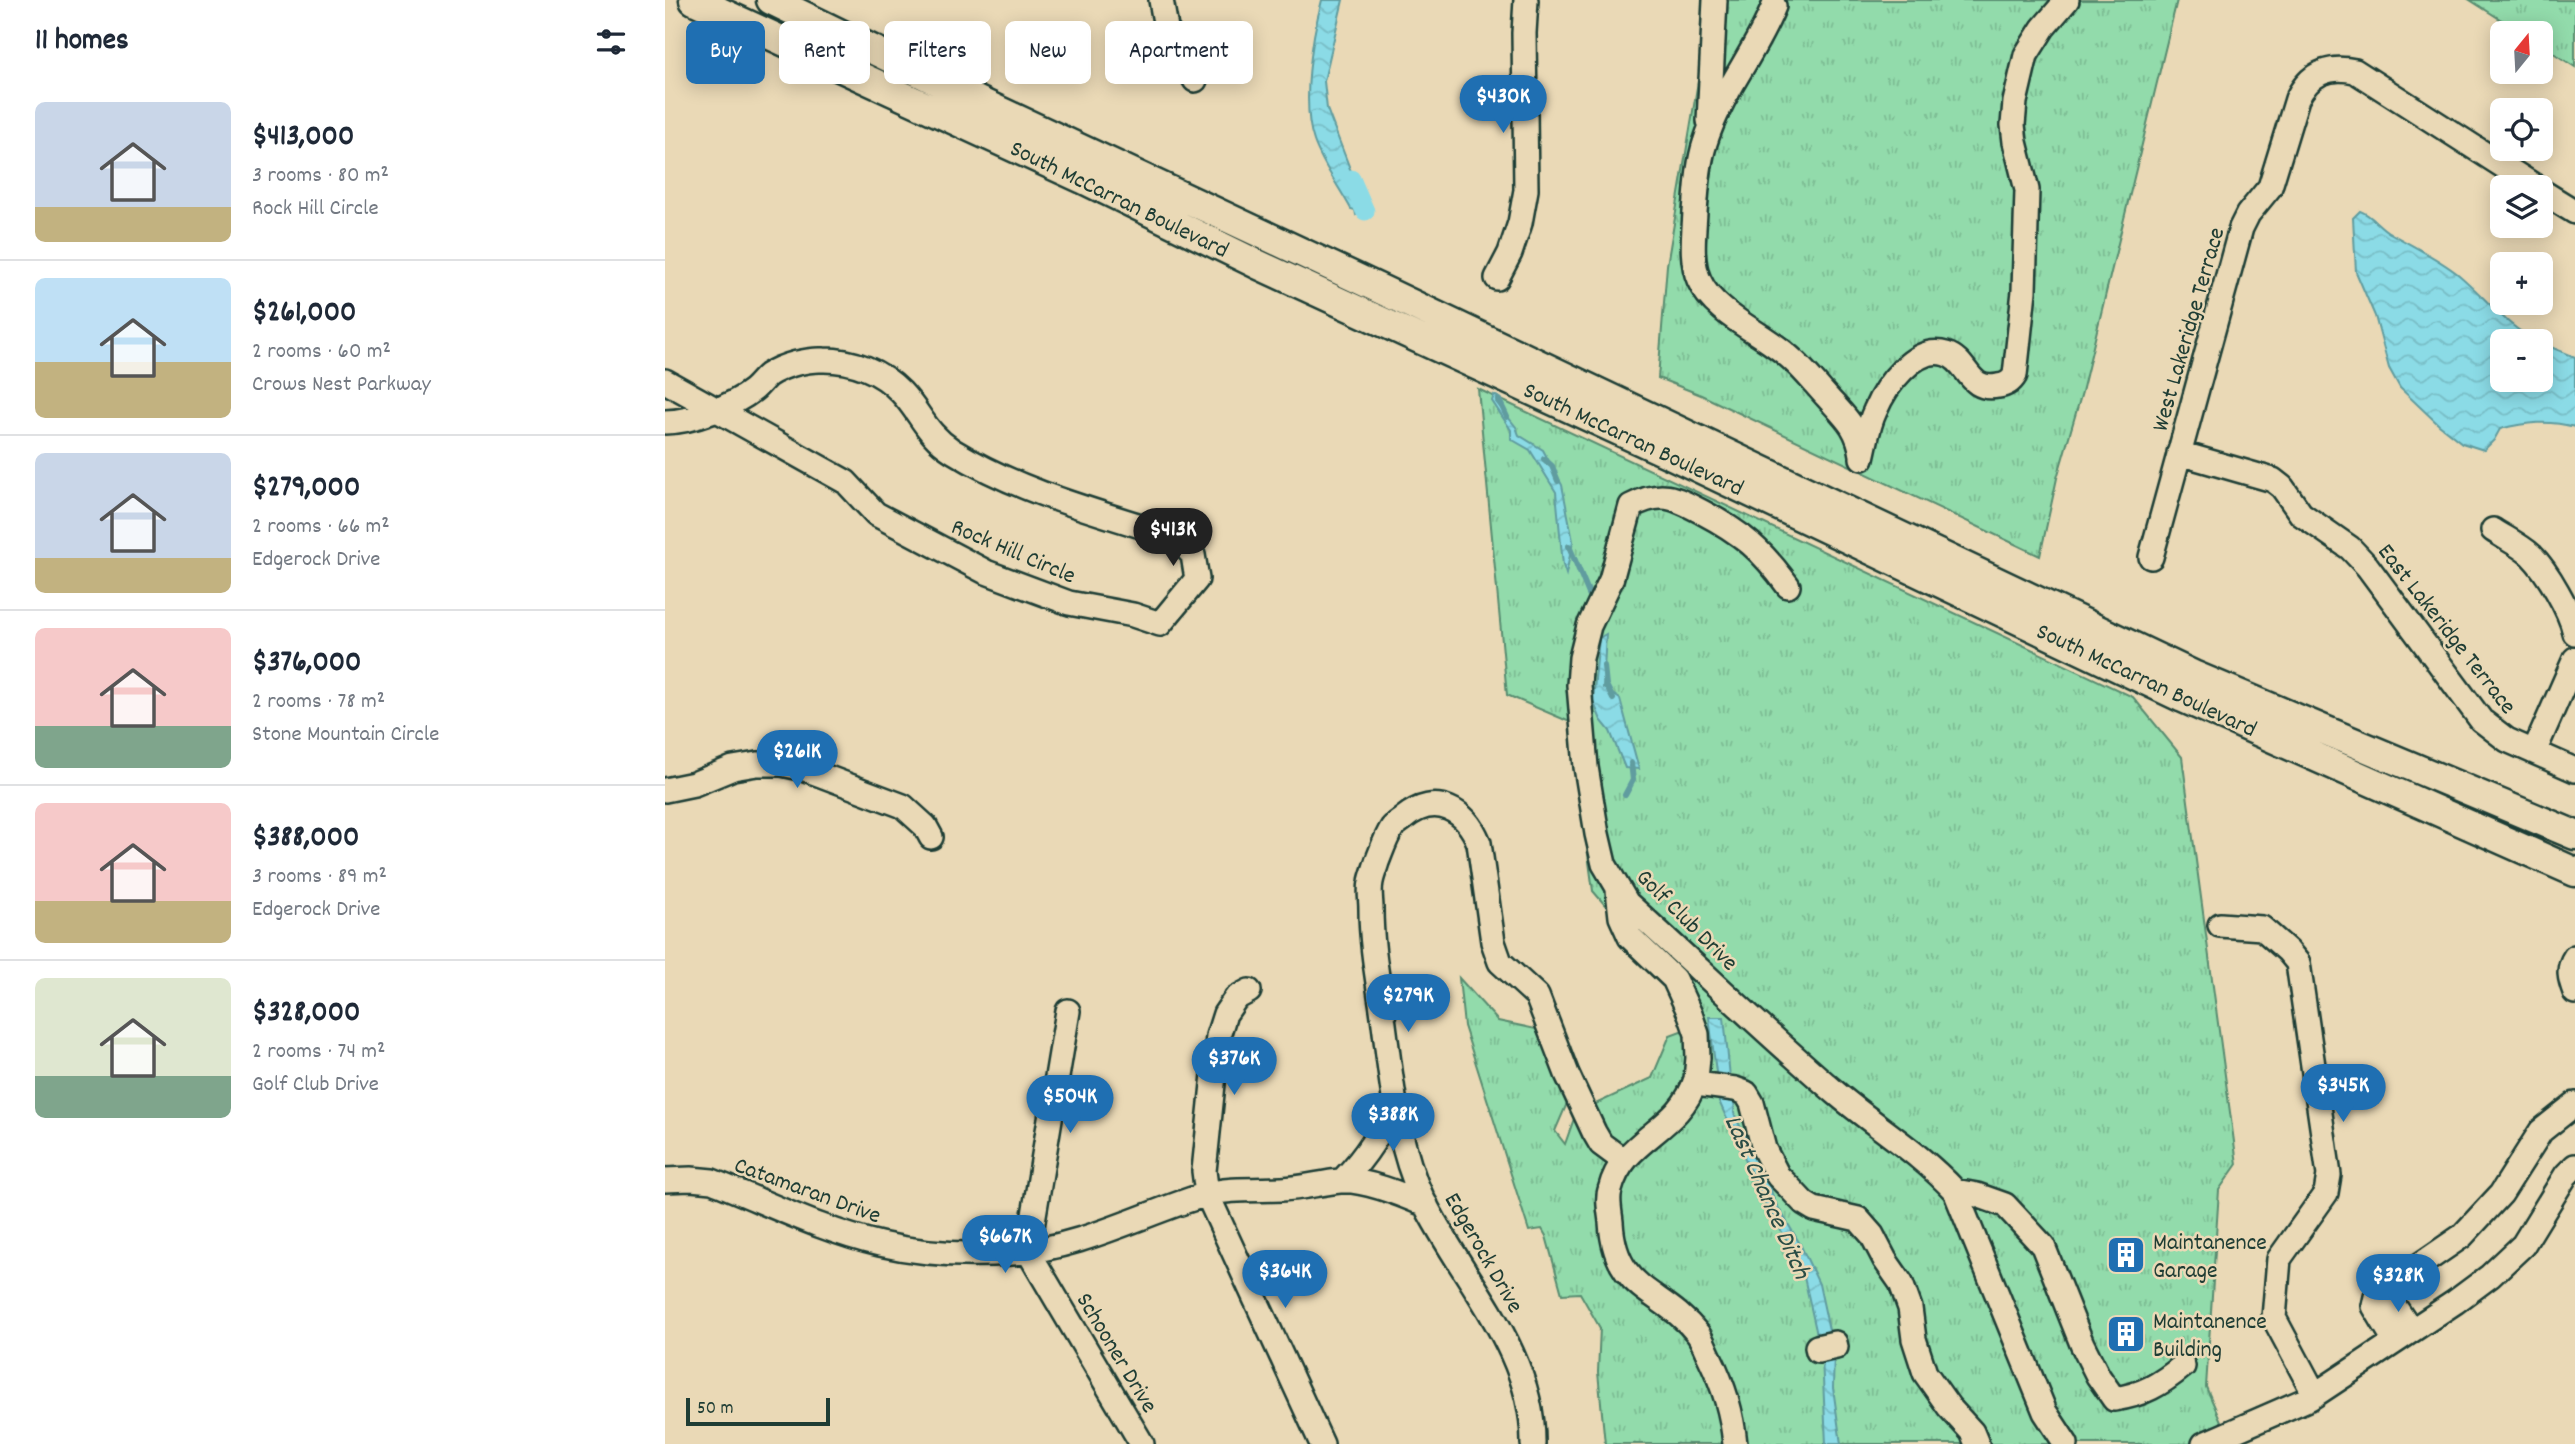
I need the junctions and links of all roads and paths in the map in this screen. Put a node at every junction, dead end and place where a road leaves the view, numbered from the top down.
1 (694, 0) edge
2 (771, 0) edge
3 (1161, 0) edge
4 (1527, 0) edge
5 (1715, 0) edge
6 (2067, 0) edge
7 (1774, 6) dead end
8 (1165, 21) edge
9 (1704, 145) junction
10 (2517, 175) edge
11 (2553, 198) edge
12 (2575, 212) edge
13 (1497, 278) dead end
14 (665, 381) edge
15 (715, 409) junction
16 (665, 422) edge
17 (2179, 453) junction
18 (2493, 530) dead end
19 (2151, 557) dead end
20 (1788, 586) dead end
21 (2575, 633) edge
22 (2575, 659) edge
23 (2534, 752) junction
24 (2575, 770) edge
25 (665, 790) edge
26 (2575, 835) edge
27 (931, 837) dead end
28 (2575, 872) edge
29 (1618, 890) junction
30 (2220, 925) dead end
31 (2575, 957) edge
32 (1249, 991) dead end
33 (2575, 992) edge
34 (1068, 1011) dead end
35 (1703, 1082) junction
36 (1395, 1096) junction
37 (2575, 1104) edge
38 (1623, 1161) junction
39 (2575, 1166) edge
40 (665, 1180) edge
41 (1342, 1181) junction
42 (1955, 1191) junction
43 (1207, 1194) junction
44 (1426, 1205) junction
45 (1028, 1251) junction
46 (2403, 1336) junction
47 (2183, 1366) dead end
48 (2315, 1395) junction
49 (1142, 1444) edge
50 (1322, 1444) edge
51 (1533, 1444) edge
52 (1735, 1444) edge
53 (1977, 1444) edge
54 (2066, 1444) edge
55 (2204, 1444) edge

1 - 28 main road, South McCarran Boulevard
2 - 26 main road, South McCarran Boulevard
3 - 8 street
4 - 13 street
5 - 9 street
6 - 9 street
7 - 9 street
10 - 17 street, West Lakeridge Terrace
11 - 12 street
14 - 15 street, Rock Hill Circle
15 - 15 street, Rock Hill Circle
15 - 16 street, Rock Hill Circle
17 - 19 street, West Lakeridge Terrace
17 - 23 street, East Lakeridge Terrace
18 - 21 street
20 - 29 street, Golf Club Drive
22 - 23 street
23 - 24 street, East Lakeridge Terrace
25 - 27 street
29 - 35 street
29 - 42 street, Golf Club Drive
30 - 48 street
31 - 33 street
32 - 43 street
34 - 45 street
35 - 38 street
35 - 53 street
36 - 38 street, Edgerock Drive
36 - 41 street
36 - 44 street, Edgerock Drive
37 - 46 street
38 - 52 street
39 - 46 street
40 - 45 street, Catamaran Drive
41 - 43 street, Catamaran Drive
41 - 44 street, Catamaran Drive
42 - 47 street
42 - 54 street, Golf Club Drive
43 - 45 street, Catamaran Drive
43 - 50 street
44 - 51 street, Edgerock Drive
45 - 49 street, Schooner Drive
46 - 48 street
48 - 55 street

